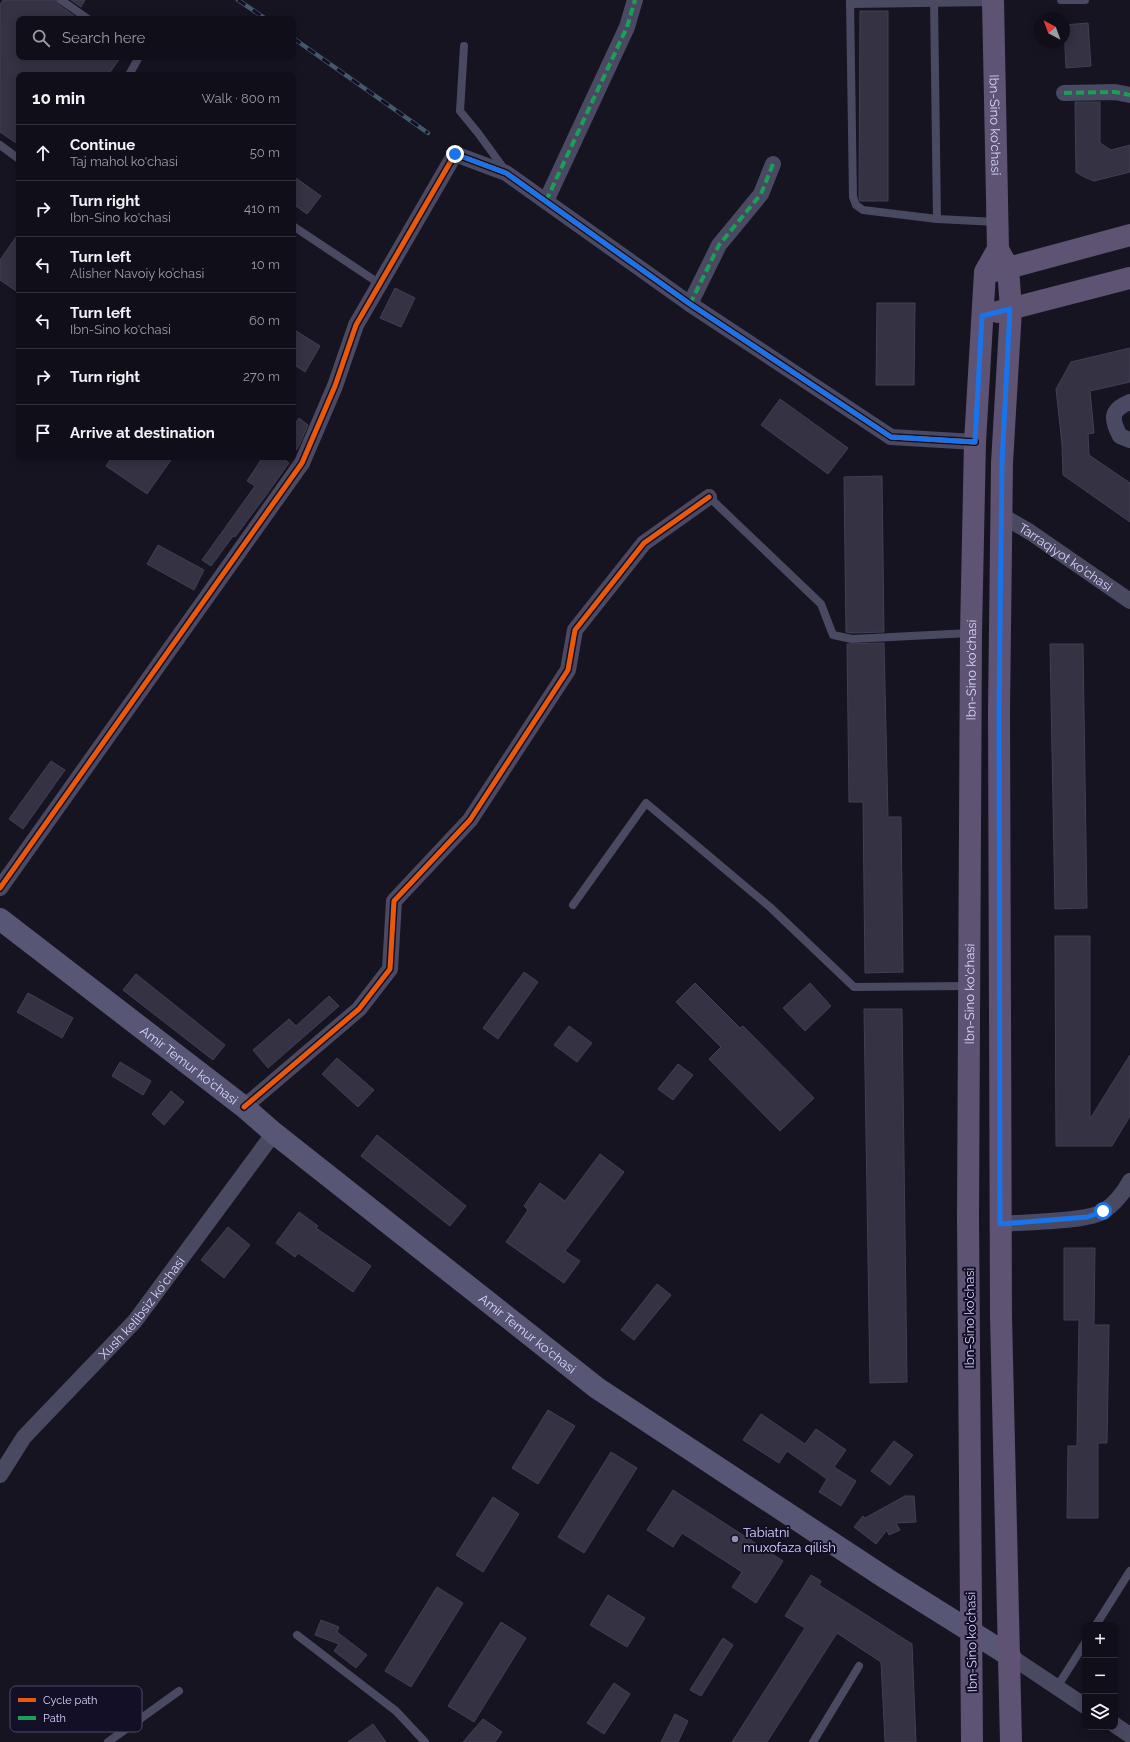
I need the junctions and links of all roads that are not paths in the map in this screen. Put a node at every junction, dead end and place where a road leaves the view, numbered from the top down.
1 (61, 0) edge
2 (635, 0) edge
3 (1061, 0) edge
4 (1085, 0) edge
5 (934, 1) edge
6 (993, 1) edge
7 (850, 2) edge
8 (84, 16) edge
9 (464, 46) dead end
10 (137, 60) edge
11 (130, 72) edge
12 (1064, 93) dead end
13 (1130, 94) edge
14 (0, 145) edge
15 (16, 157) edge
16 (773, 164) dead end
17 (506, 173) junction
18 (546, 201) junction
19 (937, 219) junction
20 (997, 222) junction
21 (296, 228) edge
22 (1130, 235) edge
23 (998, 249) junction
24 (1008, 268) junction
25 (985, 272) junction
26 (1130, 278) edge
27 (380, 284) junction
28 (690, 304) junction
29 (1010, 309) junction
30 (982, 316) junction
31 (1130, 402) edge
32 (1130, 440) edge
33 (975, 442) junction
34 (709, 497) joint
35 (1001, 515) junction
36 (1130, 601) edge
37 (971, 633) junction
38 (0, 888) edge
39 (573, 905) dead end
40 (0, 919) edge
41 (969, 986) junction
42 (244, 1108) junction
43 (274, 1133) junction
44 (1130, 1181) edge
45 (1000, 1224) junction
46 (0, 1475) edge
47 (1130, 1571) edge
48 (1098, 1622) edge
49 (971, 1631) junction
50 (297, 1635) dead end
51 (1082, 1648) edge
52 (1010, 1656) junction
53 (858, 1666) dead end
54 (1057, 1687) junction
55 (180, 1691) dead end
56 (1082, 1704) edge
57 (142, 1718) edge
58 (1118, 1727) edge
59 (122, 1732) edge
60 (1130, 1735) edge
61 (108, 1742) edge
62 (425, 1742) edge
63 (813, 1742) edge
64 (972, 1742) edge
65 (1011, 1742) edge

1 - 8 lane
2 - 18 street
3 - 4 lane
5 - 6 lane
5 - 7 lane
5 - 19 lane
6 - 20 main road, Ibn-Sino ko'chasi
7 - 19 lane
9 - 17 lane
10 - 11 lane
12 - 13 street
14 - 15 lane
16 - 28 street
17 - 18 street
17 - 27 street
18 - 28 street
19 - 20 lane
20 - 23 main road, Ibn-Sino ko'chasi
21 - 27 lane
22 - 24 main road
23 - 24 main road, Ibn-Sino ko'chasi
23 - 25 main road, Ibn-Sino ko'chasi
24 - 25 main road
24 - 29 main road, Ibn-Sino ko'chasi
25 - 30 main road, Ibn-Sino ko'chasi
26 - 29 main road
27 - 38 street
28 - 33 street
29 - 30 main road
29 - 35 main road, Ibn-Sino ko'chasi
30 - 33 main road, Ibn-Sino ko'chasi
31 - 32 street
33 - 37 main road, Ibn-Sino ko'chasi
34 - 37 lane
34 - 42 street
35 - 36 street, Tarraqiyot ko'chasi
35 - 45 main road, Ibn-Sino ko'chasi
37 - 41 main road, Ibn-Sino ko'chasi
39 - 41 lane
40 - 42 main road, Amir Temur ko'chasi
41 - 49 main road, Ibn-Sino ko'chasi
42 - 43 main road, Amir Temur ko'chasi
43 - 46 street, Xush kelibsiz ko'chasi
43 - 49 main road, Amir Temur ko'chasi
44 - 45 street
45 - 52 main road, Ibn-Sino ko'chasi
47 - 48 lane
49 - 52 main road, Amir Temur ko'chasi
49 - 64 main road, Ibn-Sino ko'chasi
50 - 62 lane
51 - 54 lane
52 - 54 street, Amir Temur ko'chasi
52 - 65 main road, Ibn-Sino ko'chasi
53 - 63 lane
54 - 56 street, Amir Temur ko'chasi
55 - 57 lane
58 - 60 street
59 - 61 lane

